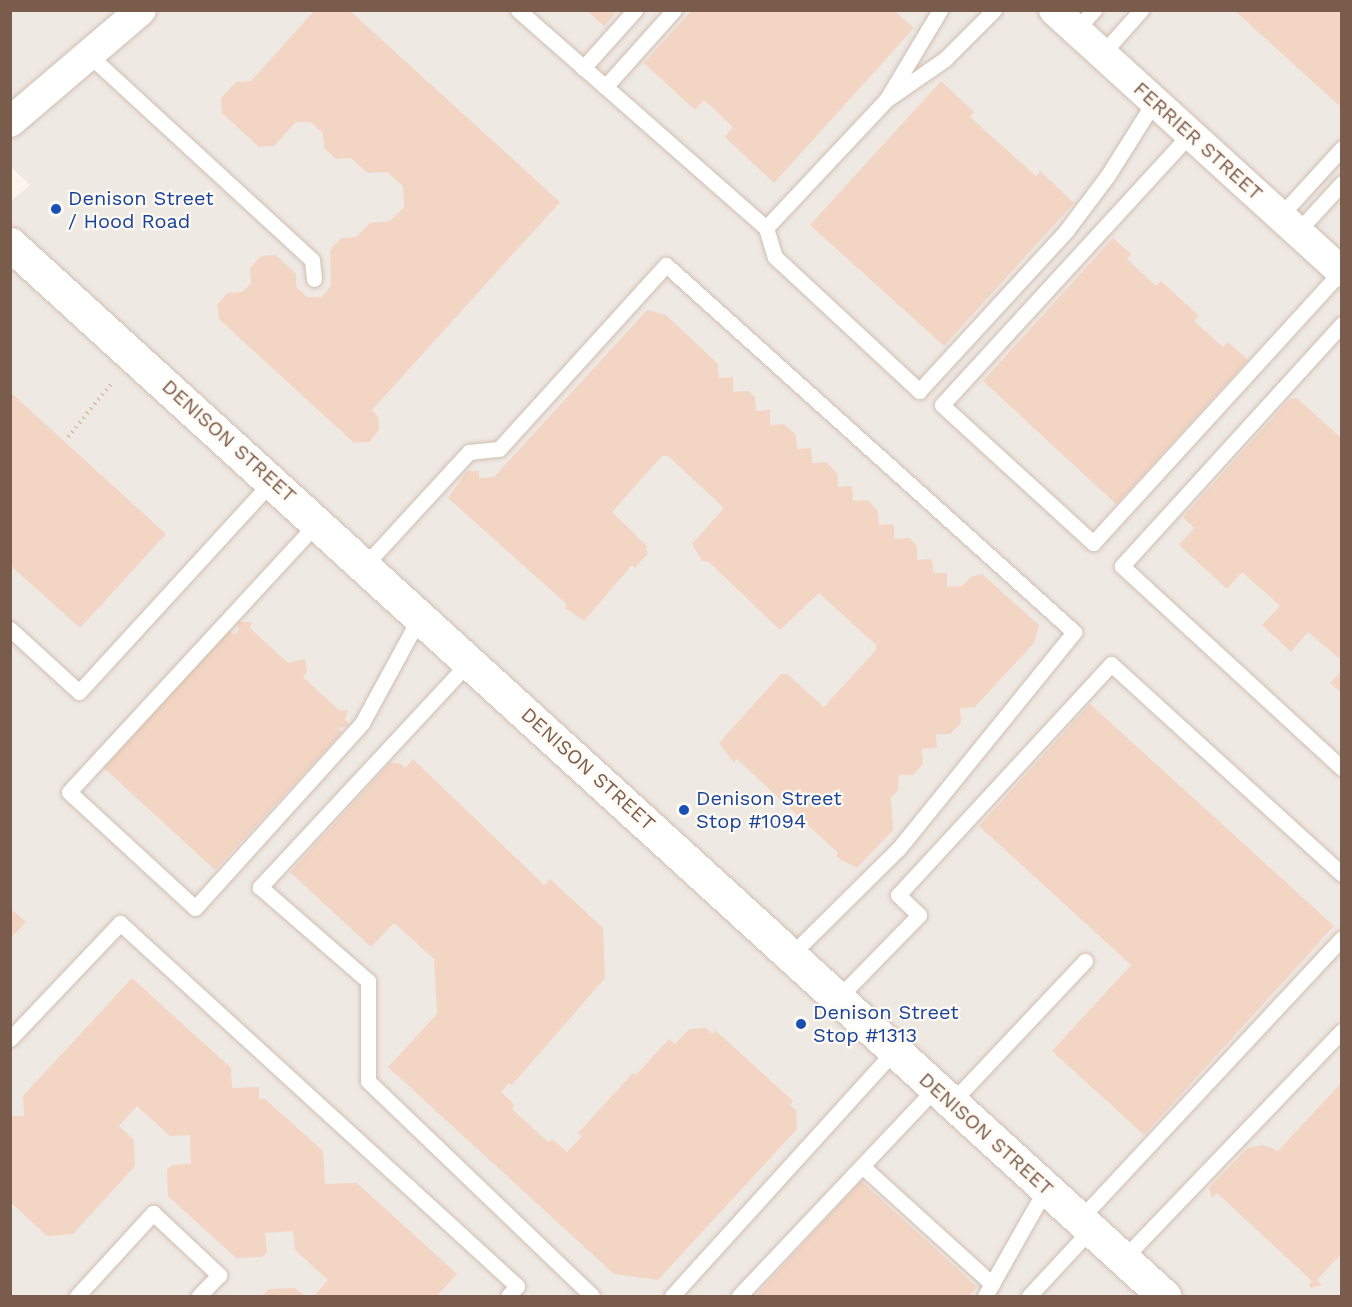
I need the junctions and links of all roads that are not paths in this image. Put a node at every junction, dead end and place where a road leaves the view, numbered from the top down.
1 (141, 10) edge
2 (518, 10) edge
3 (635, 10) edge
4 (674, 10) edge
5 (940, 10) edge
6 (994, 10) edge
7 (1054, 10) edge
8 (1141, 10) edge
9 (1085, 20) edge
10 (1102, 54) junction
11 (89, 55) junction
12 (583, 68) junction
13 (605, 87) junction
14 (886, 100) junction
15 (1154, 102) junction
16 (10, 122) edge
17 (1190, 134) junction
18 (1341, 148) edge
19 (1341, 183) edge
20 (1289, 224) junction
21 (766, 228) junction
22 (10, 244) edge
23 (1341, 272) edge
24 (314, 279) dead end
25 (1341, 324) edge
26 (919, 390) junction
27 (942, 405) junction
28 (273, 480) junction
29 (318, 522) junction
30 (365, 565) junction
31 (421, 615) junction
32 (10, 629) edge
33 (470, 661) junction
34 (1341, 768) edge
35 (1341, 874) edge
36 (1341, 938) edge
37 (791, 955) junction
38 (1085, 961) dead end
39 (838, 998) junction
40 (1341, 1031) edge
41 (10, 1039) edge
42 (895, 1050) junction
43 (944, 1095) junction
44 (862, 1166) junction
45 (1046, 1188) junction
46 (1086, 1224) junction
47 (1123, 1259) junction
48 (989, 1290) edge
49 (76, 1296) edge
50 (199, 1296) edge
51 (508, 1296) edge
52 (592, 1296) edge
53 (672, 1296) edge
54 (739, 1296) edge
55 (1029, 1296) edge
56 (1164, 1296) edge

1 - 11 street
2 - 12 lane
3 - 12 lane
4 - 13 lane
5 - 14 lane
6 - 14 lane
7 - 9 street, FERRIER STREET
8 - 10 lane
9 - 10 street, FERRIER STREET
10 - 15 street, FERRIER STREET
11 - 16 street
11 - 24 lane
12 - 13 lane
13 - 21 lane
14 - 21 lane
15 - 17 street, FERRIER STREET
15 - 26 lane
17 - 20 street, FERRIER STREET
17 - 27 lane
18 - 20 lane
19 - 20 lane
20 - 23 street, FERRIER STREET
21 - 26 lane
22 - 28 street, DENISON STREET
23 - 27 lane
25 - 34 lane
26 - 27 lane
28 - 29 street, DENISON STREET
28 - 32 lane
29 - 30 street, DENISON STREET
29 - 31 lane
30 - 31 street, DENISON STREET
30 - 37 lane
31 - 33 street, DENISON STREET
33 - 37 street, DENISON STREET
33 - 52 lane
35 - 39 lane
36 - 46 lane
37 - 39 street, DENISON STREET
38 - 43 lane
39 - 42 street, DENISON STREET
40 - 47 lane
41 - 51 lane
42 - 43 street, DENISON STREET
42 - 53 lane
43 - 44 lane
43 - 45 street, DENISON STREET
44 - 48 lane
44 - 54 lane
45 - 46 street, DENISON STREET
45 - 48 lane
46 - 47 street, DENISON STREET
46 - 55 lane
47 - 56 street, DENISON STREET
49 - 50 lane

